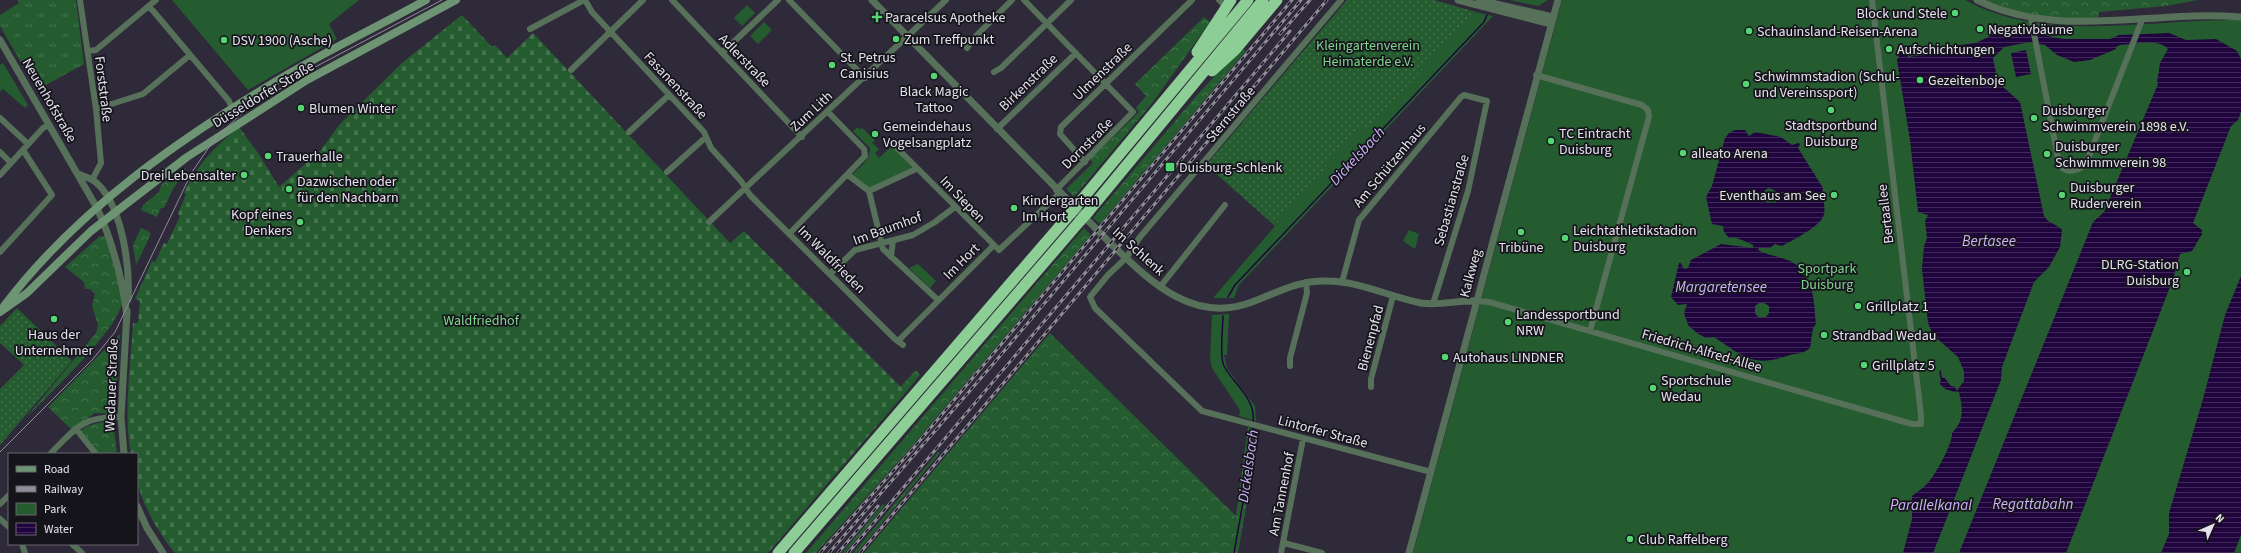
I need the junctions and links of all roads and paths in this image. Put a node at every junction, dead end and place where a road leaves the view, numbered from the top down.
1 (80, 0) edge
2 (156, 0) edge
3 (426, 0) edge
4 (456, 0) edge
5 (584, 0) edge
6 (644, 0) edge
7 (672, 0) edge
8 (778, 0) edge
9 (789, 0) edge
10 (872, 0) edge
11 (946, 0) edge
12 (1012, 0) edge
13 (1024, 0) edge
14 (1071, 0) edge
15 (1192, 0) edge
16 (1248, 0) edge
17 (1263, 0) edge
18 (1277, 0) edge
19 (1341, 0) edge
20 (1458, 0) edge
21 (1479, 0) edge
22 (1558, 0) edge
23 (1872, 0) edge
24 (1977, 0) edge
25 (1226, 2) edge
26 (149, 6) junction
27 (2241, 17) edge
28 (2031, 18) junction
29 (2142, 20) junction
30 (1552, 21) junction
31 (1047, 24) junction
32 (530, 29) dead end
33 (610, 32) junction
34 (908, 37) junction
35 (0, 40) edge
36 (967, 48) dead end
37 (88, 51) junction
38 (722, 53) junction
39 (1076, 53) junction
40 (190, 55) junction
41 (571, 70) dead end
42 (994, 72) dead end
43 (1536, 75) junction
44 (1184, 77) junction
45 (865, 78) junction
46 (1106, 84) junction
47 (1194, 85) junction
48 (669, 95) junction
49 (1487, 101) joint
50 (96, 109) junction
51 (232, 109) junction
52 (828, 112) junction
53 (1, 122) edge
54 (49, 125) junction
55 (997, 129) junction
56 (629, 132) dead end
57 (706, 137) junction
58 (802, 137) junction
59 (891, 142) dead end
60 (28, 144) junction
61 (23, 150) junction
62 (0, 152) edge
63 (1085, 162) junction
64 (11, 163) junction
65 (916, 169) junction
66 (667, 172) dead end
67 (78, 174) junction
68 (0, 175) edge
69 (848, 175) junction
70 (92, 180) junction
71 (86, 187) junction
72 (746, 188) junction
73 (869, 191) junction
74 (1058, 191) junction
75 (108, 199) junction
76 (1225, 205) dead end
77 (955, 207) junction
78 (97, 208) junction
79 (114, 213) junction
80 (103, 221) junction
81 (709, 222) dead end
82 (789, 234) junction
83 (893, 240) junction
84 (881, 244) junction
85 (993, 246) junction
86 (0, 252) edge
87 (891, 256) junction
88 (1126, 258) junction
89 (830, 274) junction
90 (1306, 282) junction
91 (1342, 282) junction
92 (1160, 287) junction
93 (1393, 296) junction
94 (1090, 298) joint
95 (938, 300) junction
96 (1476, 301) junction
97 (1433, 304) junction
98 (0, 312) edge
99 (127, 316) junction
100 (1590, 331) junction
101 (898, 341) junction
102 (903, 345) dead end
103 (1290, 366) dead end
104 (1371, 387) dead end
105 (121, 417) junction
106 (1921, 424) joint
107 (76, 429) junction
108 (1303, 439) junction
109 (51, 453) edge
110 (95, 453) edge
111 (124, 453) edge
112 (1430, 472) junction
113 (8, 496) edge
114 (0, 504) edge
115 (138, 509) edge
116 (0, 519) edge
117 (8, 526) edge
118 (1284, 543) junction
119 (73, 545) edge
120 (82, 553) edge
121 (163, 553) edge
122 (778, 553) edge
123 (794, 553) edge
124 (1281, 553) edge
125 (1322, 553) edge
126 (1409, 553) edge

1 - 37 street, Forststraße
2 - 26 street
3 - 51 main road, Düsseldorfer Straße
4 - 79 main road, Düsseldorfer Straße
5 - 32 street
5 - 33 street, Fasanenstraße
6 - 33 street
7 - 38 street, Adlerstraße
8 - 38 street
9 - 45 street
10 - 34 street, Im Schlenk
11 - 34 street, Zum Lith
12 - 36 street
13 - 31 street
14 - 31 street
15 - 46 street, Ulmenstraße
16 - 44 highway
17 - 47 highway
18 - 47 highway
19 - 88 street, Sternstraße
20 - 30 street
21 - 30 street
22 - 30 street, Kalkweg
23 - 106 street, Bertaallee
24 - 28 street
25 - 44 highway
26 - 37 street
26 - 40 street
27 - 29 street
28 - 29 street
28 - 29 street
30 - 43 street, Kalkweg
31 - 39 street
31 - 42 street
33 - 41 street
33 - 48 street, Fasanenstraße
34 - 45 street, Zum Lith
34 - 55 street, Im Schlenk
35 - 54 street, Neuenhofstraße
37 - 50 street, Forststraße
38 - 58 street, Adlerstraße
39 - 46 street
39 - 55 street, Birkenstraße
40 - 50 street
40 - 51 street
43 - 96 street, Kalkweg
43 - 100 street
44 - 122 highway, bridge
45 - 52 street, Zum Lith
46 - 63 street, Ulmenstraße
46 - 63 street, Dornstraße
47 - 123 highway, bridge
48 - 56 street
48 - 57 street, Fasanenstraße
49 - 91 street, Am Schützenhaus
49 - 97 street, Sebastianstraße
50 - 70 street, Forststraße
51 - 75 main road, Düsseldorfer Straße
52 - 58 street, Zum Lith
52 - 69 street
53 - 60 street
54 - 60 street
54 - 67 street, Neuenhofstraße
55 - 74 street, Im Schlenk
57 - 66 street
57 - 72 street, Fasanenstraße
58 - 72 street, Zum Lith
59 - 65 street, Im Siepen
60 - 61 street
61 - 64 street
61 - 86 street
62 - 64 street
63 - 74 street, Dornstraße
64 - 68 street
65 - 73 street
65 - 77 street, Im Siepen
67 - 70 street
67 - 71 street, Neuenhofstraße
69 - 73 street
69 - 82 street
70 - 71 street
70 - 75 street
71 - 78 street, Neuenhofstraße
72 - 81 street, Zum Lith
72 - 82 street, Im Waldfrieden
73 - 84 street
74 - 85 street, Im Hort
74 - 88 street, Im Schlenk
75 - 78 main road, Düsseldorfer Straße
75 - 79 street, Wedauer Straße
76 - 92 street
77 - 83 street, Im Baumhof
77 - 85 street, Im Siepen
78 - 80 street, Neuenhofstraße
78 - 98 main road, Düsseldorfer Straße
79 - 80 main road, Düsseldorfer Straße
79 - 99 street, Wedauer Straße
80 - 98 main road, Düsseldorfer Straße
80 - 99 street, Wedauer Straße
82 - 89 street, Im Waldfrieden
83 - 84 street, Im Baumhof
83 - 87 street
84 - 87 street
84 - 89 street, Im Baumhof
85 - 95 street, Im Hort
87 - 95 street
88 - 92 street, Im Schlenk
88 - 94 street, Sternstraße
89 - 101 street, Im Waldfrieden
90 - 91 street, Im Schlenk
90 - 92 street, Im Schlenk
90 - 103 street
91 - 93 street, Im Schlenk
93 - 97 street, Im Schlenk
93 - 104 street, Bienenpfad
94 - 108 street, Lintorfer Straße
95 - 101 street, Im Hort
96 - 97 street, Im Schlenk
96 - 100 street, Friedrich-Alfred-Allee
96 - 112 street, Kalkweg
99 - 105 street, Wedauer Straße
100 - 106 street, Friedrich-Alfred-Allee
101 - 102 street, Im Waldfrieden
105 - 107 street
105 - 111 street, Wedauer Straße
107 - 109 street
107 - 110 street, Wedauer Straße
108 - 112 street, Lintorfer Straße
108 - 118 street, Am Tannenhof
112 - 126 street, Kalkweg
113 - 114 street
115 - 121 street
116 - 117 street
118 - 124 street, Am Tannenhof
118 - 125 street
119 - 120 street

